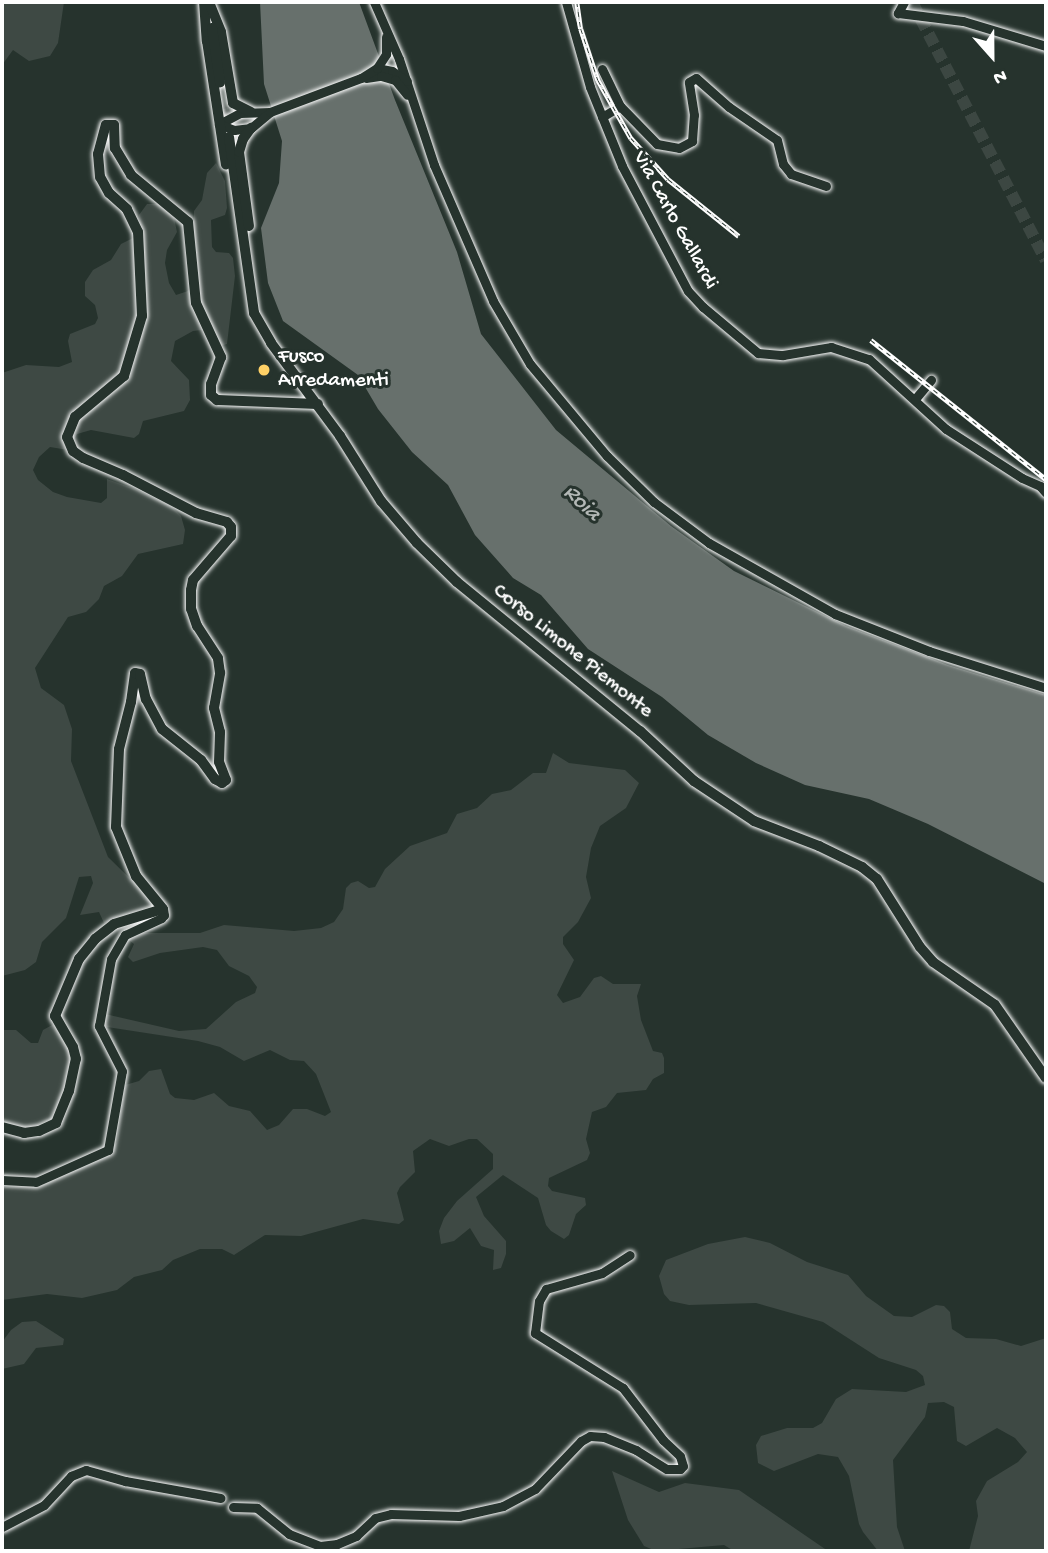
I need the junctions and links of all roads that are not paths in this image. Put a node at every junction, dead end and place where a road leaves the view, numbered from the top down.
1 (206, 2) edge
2 (374, 2) edge
3 (566, 2) edge
4 (904, 2) edge
5 (386, 32) junction
6 (1046, 46) edge
7 (399, 60) junction
8 (602, 69) dead end
9 (379, 72) junction
10 (393, 76) junction
11 (407, 81) junction
12 (412, 102) junction
13 (620, 106) junction
14 (223, 109) tunnel mouth
15 (244, 111) junction
16 (270, 112) junction
17 (601, 117) junction
18 (219, 124) junction
19 (245, 133) junction
20 (229, 136) tunnel mouth
21 (826, 186) dead end
22 (250, 302) junction
23 (931, 380) dead end
24 (915, 399) junction
25 (318, 404) junction
26 (1046, 493) edge
27 (1046, 688) edge
28 (163, 909) junction
29 (1046, 1078) edge
30 (2, 1127) edge
31 (2, 1180) edge
32 (629, 1255) dead end
33 (220, 1498) dead end
34 (233, 1507) dead end
35 (2, 1527) edge

1 - 14 main road
1 - 15 main road
1 - 18 main road
2 - 5 street
3 - 17 street, Via Carlo Gallardi
4 - 6 street
5 - 7 street
5 - 9 street
7 - 10 street
7 - 11 street
8 - 13 street
9 - 10 street
9 - 16 street
10 - 11 street
10 - 12 street
11 - 12 street
12 - 27 street
13 - 17 street
13 - 21 street
15 - 16 street
15 - 18 street
16 - 19 street
17 - 24 street, Via Carlo Gallardi
18 - 19 street
18 - 22 main road
19 - 22 main road
20 - 22 main road, Corso Limone Piemonte
22 - 25 main road, Corso Limone Piemonte
23 - 24 street
24 - 26 street, Via Carlo Gallardi
25 - 28 main road
25 - 29 main road, Corso Limone Piemonte
28 - 30 main road
28 - 31 street
32 - 34 street
33 - 35 street

